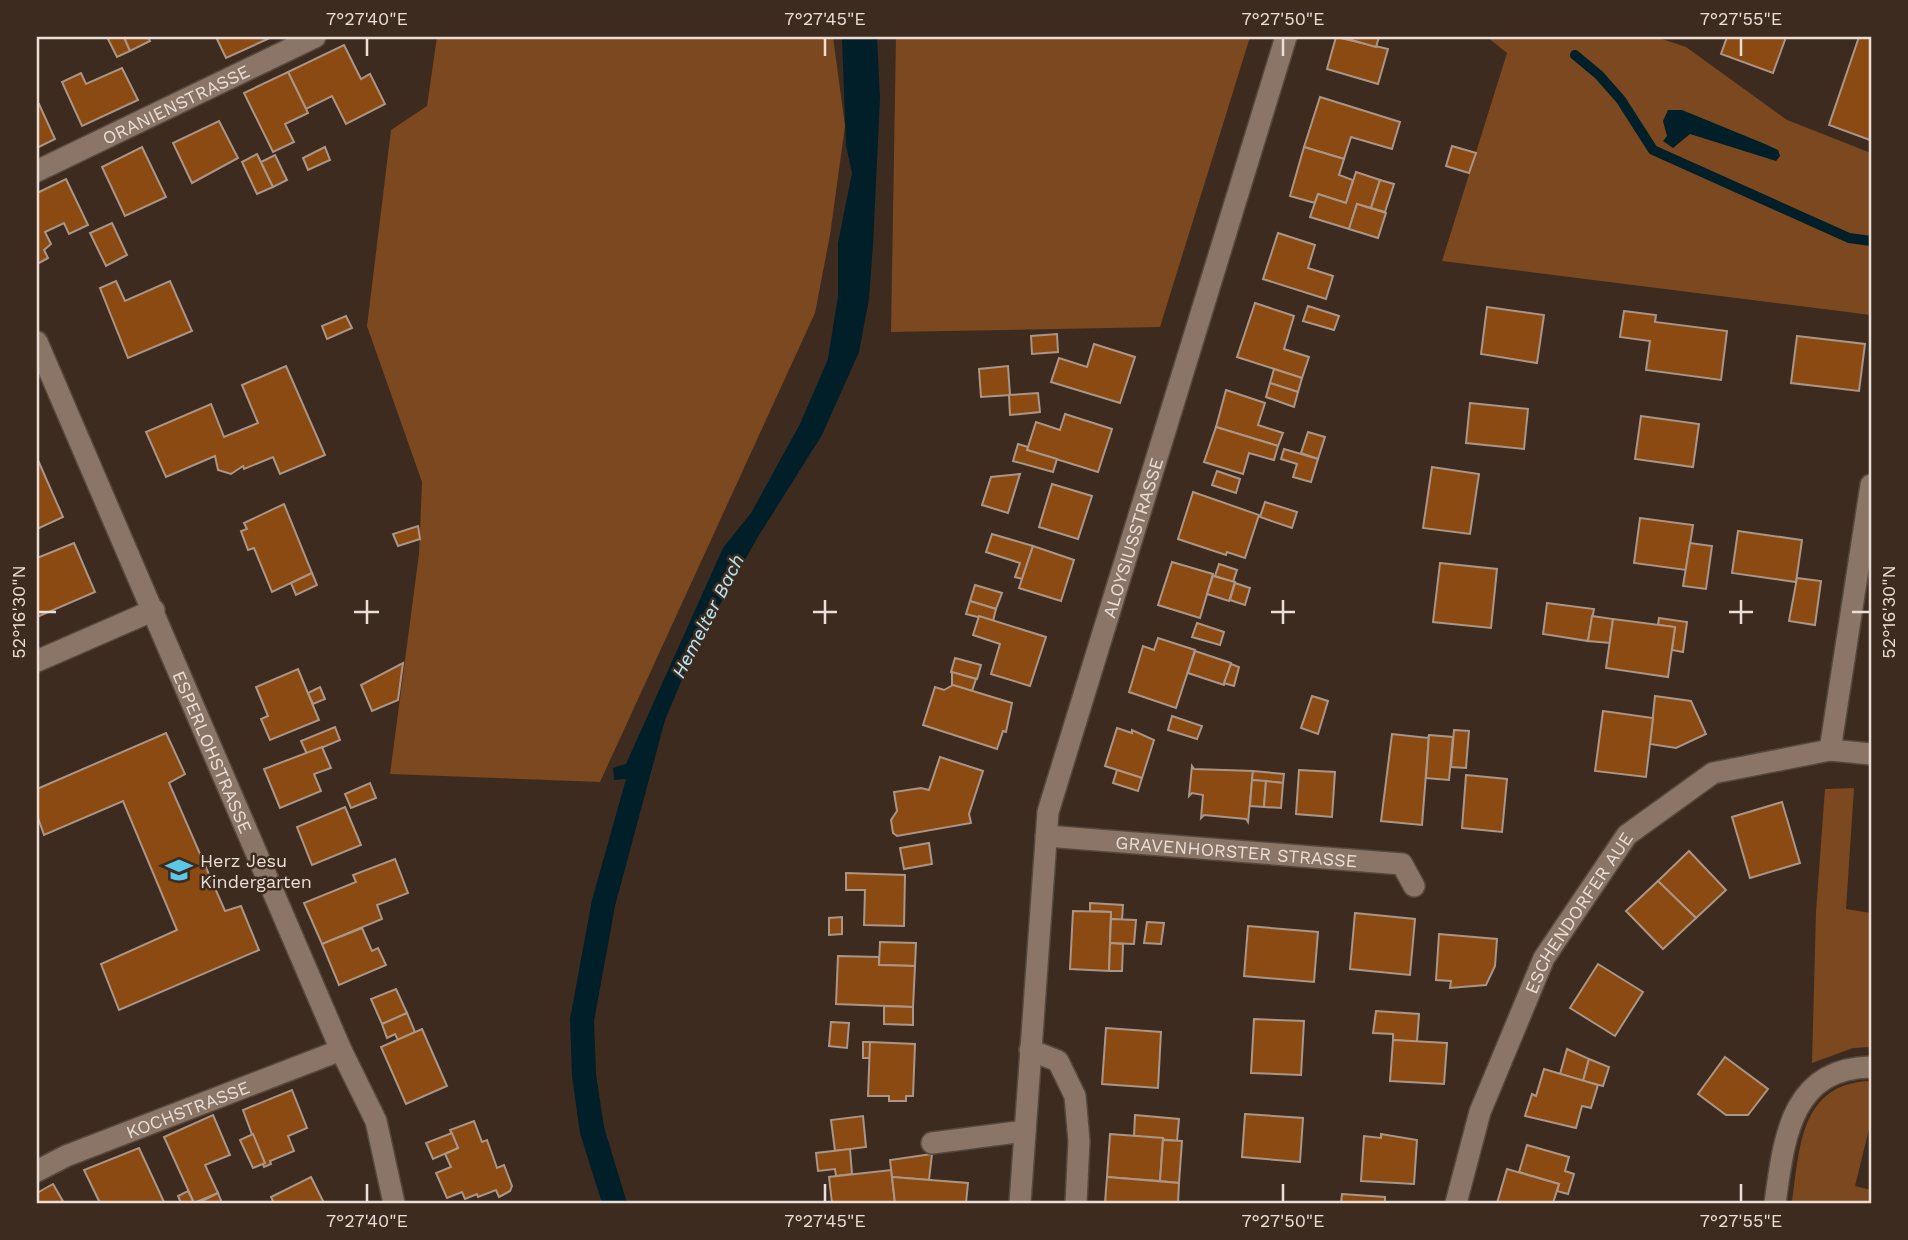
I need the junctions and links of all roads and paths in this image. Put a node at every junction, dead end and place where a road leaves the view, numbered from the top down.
1 (315, 37) edge
2 (1286, 37) edge
3 (37, 171) edge
4 (37, 342) edge
5 (1871, 485) edge
6 (154, 610) junction
7 (37, 661) edge
8 (1830, 750) junction
9 (1871, 754) edge
10 (1046, 836) junction
11 (1414, 886) dead end
12 (341, 1050) junction
13 (1030, 1050) junction
14 (1871, 1067) edge
15 (1025, 1131) junction
16 (932, 1143) dead end
17 (37, 1171) edge
18 (394, 1203) edge
19 (1020, 1203) edge
20 (1076, 1203) edge
21 (1456, 1203) edge
22 (1775, 1203) edge

1 - 3 street, ORANIENSTRASSE
2 - 10 street, ALOYSIUSSTRASSE
4 - 6 street, ESPERLOHSTRASSE
5 - 8 street
6 - 7 street
6 - 12 street, ESPERLOHSTRASSE
8 - 9 street, ESCHENDORFER AUE
8 - 21 street, ESCHENDORFER AUE
10 - 11 street, GRAVENHORSTER STRASSE
10 - 13 street, ALOYSIUSSTRASSE
12 - 17 street, KOCHSTRASSE
12 - 18 street, ESPERLOHSTRASSE
13 - 15 street, ALOYSIUSSTRASSE
13 - 20 street
14 - 22 street
15 - 16 street
15 - 19 street, ALOYSIUSSTRASSE

